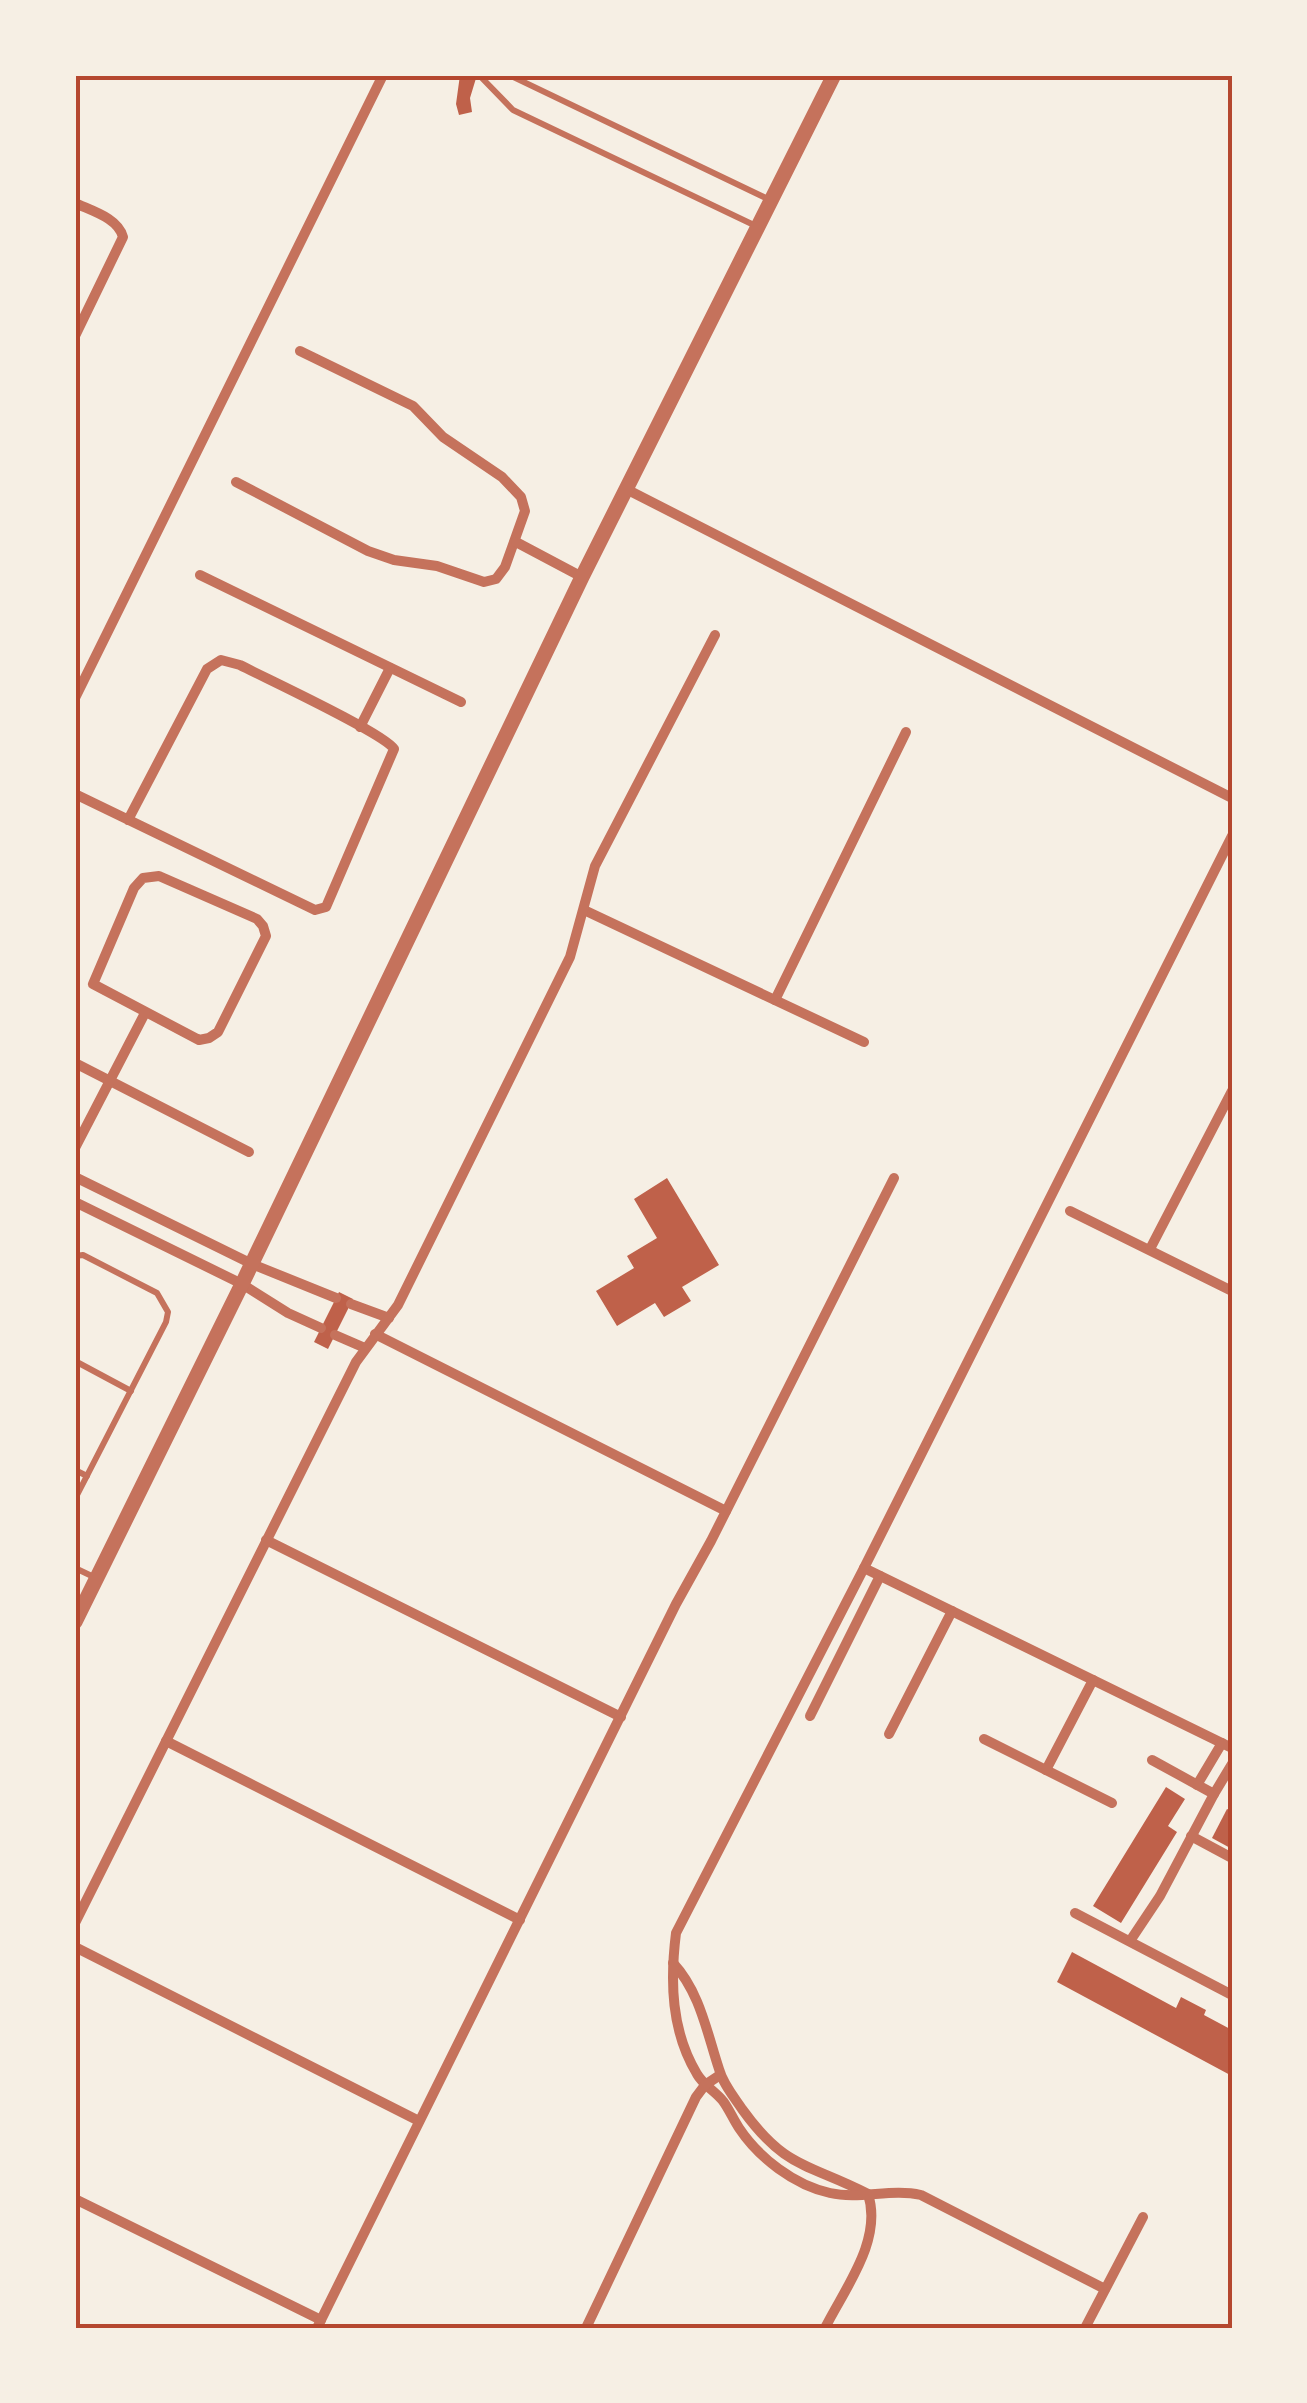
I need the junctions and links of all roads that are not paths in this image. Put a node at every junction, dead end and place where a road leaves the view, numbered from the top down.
1 (384, 75) edge
2 (478, 75) edge
3 (508, 75) edge
4 (834, 75) edge
5 (771, 200) junction
6 (75, 202) edge
7 (758, 227) junction
8 (75, 336) edge
9 (300, 350) dead end
10 (236, 482) dead end
11 (628, 490) junction
12 (516, 542) junction
13 (200, 574) dead end
14 (582, 576) junction
15 (715, 635) dead end
16 (390, 668) junction
17 (75, 698) edge
18 (461, 702) dead end
19 (360, 727) junction
20 (906, 732) dead end
21 (75, 794) edge
22 (1232, 798) edge
23 (128, 820) junction
24 (1230, 845) edge
25 (584, 910) junction
26 (775, 1000) junction
27 (146, 1013) junction
28 (864, 1042) dead end
29 (75, 1063) edge
30 (110, 1080) junction
31 (1232, 1091) edge
32 (75, 1148) edge
33 (249, 1152) dead end
34 (75, 1177) edge
35 (894, 1178) dead end
36 (75, 1202) edge
37 (1070, 1211) dead end
38 (1150, 1249) junction
39 (75, 1256) edge
40 (252, 1264) junction
41 (242, 1284) junction
42 (1232, 1292) edge
43 (336, 1298) dead end
44 (351, 1304) dead end
45 (389, 1318) junction
46 (321, 1328) dead end
47 (375, 1334) junction
48 (335, 1335) dead end
49 (365, 1348) junction
50 (75, 1361) edge
51 (130, 1392) junction
52 (75, 1470) edge
53 (87, 1476) junction
54 (75, 1498) edge
55 (726, 1511) junction
56 (266, 1540) junction
57 (75, 1568) edge
58 (864, 1568) junction
59 (880, 1576) junction
60 (97, 1578) junction
61 (952, 1611) junction
62 (75, 1622) edge
63 (1092, 1680) junction
64 (810, 1716) dead end
65 (621, 1717) junction
66 (889, 1734) dead end
67 (984, 1739) dead end
68 (166, 1741) junction
69 (1227, 1745) edge
70 (1152, 1760) dead end
71 (1232, 1764) edge
72 (1046, 1770) junction
73 (1197, 1785) junction
74 (1214, 1794) junction
75 (1112, 1803) dead end
76 (1191, 1836) junction
77 (1232, 1858) edge
78 (1074, 1913) dead end
79 (520, 1920) junction
80 (75, 1924) edge
81 (1130, 1942) junction
82 (75, 1948) edge
83 (672, 1962) junction
84 (1232, 1994) edge
85 (720, 2075) junction
86 (704, 2085) junction
87 (420, 2122) junction
88 (868, 2194) junction
89 (75, 2200) edge
90 (1143, 2217) dead end
91 (1104, 2289) junction
92 (319, 2324) edge
93 (586, 2328) edge
94 (825, 2328) edge
95 (1085, 2328) edge

1 - 17 street
2 - 7 lane
3 - 5 lane
4 - 5 street
5 - 7 street
6 - 8 street
7 - 11 street
9 - 12 street
10 - 12 street
11 - 14 street
11 - 22 street
12 - 14 street
13 - 16 street
14 - 40 street
15 - 25 street
16 - 18 street
16 - 19 street
19 - 23 street
19 - 23 street
20 - 26 street
21 - 23 street
24 - 58 street
25 - 26 street
25 - 45 street
26 - 28 street
27 - 27 street
27 - 30 street
29 - 30 street
30 - 32 street
30 - 33 street
31 - 38 street
34 - 40 street
35 - 55 street
36 - 41 street
37 - 38 street
38 - 42 street
39 - 51 lane
40 - 41 street
40 - 43 street
41 - 46 street
41 - 60 street
44 - 45 street
45 - 47 street
47 - 49 street
47 - 55 street
48 - 49 street
49 - 56 street
50 - 51 lane
51 - 53 lane
52 - 53 lane
53 - 54 lane
55 - 65 street
56 - 65 street
56 - 68 street
57 - 60 lane
58 - 59 street
58 - 83 street
59 - 61 street
59 - 64 street
60 - 62 street
61 - 63 street
61 - 66 street
63 - 69 street
63 - 72 street
65 - 79 street
67 - 72 street
68 - 79 street
68 - 80 street
69 - 73 street
70 - 73 street
71 - 74 street
72 - 75 street
73 - 74 street
74 - 76 street
76 - 77 street
76 - 81 street
78 - 81 street
79 - 87 street
81 - 84 street
82 - 87 street
83 - 85 street
83 - 86 street
85 - 86 street
85 - 88 street
86 - 88 street
86 - 93 street
87 - 92 street
88 - 91 street
88 - 94 street
89 - 92 street
90 - 91 street
91 - 95 street

